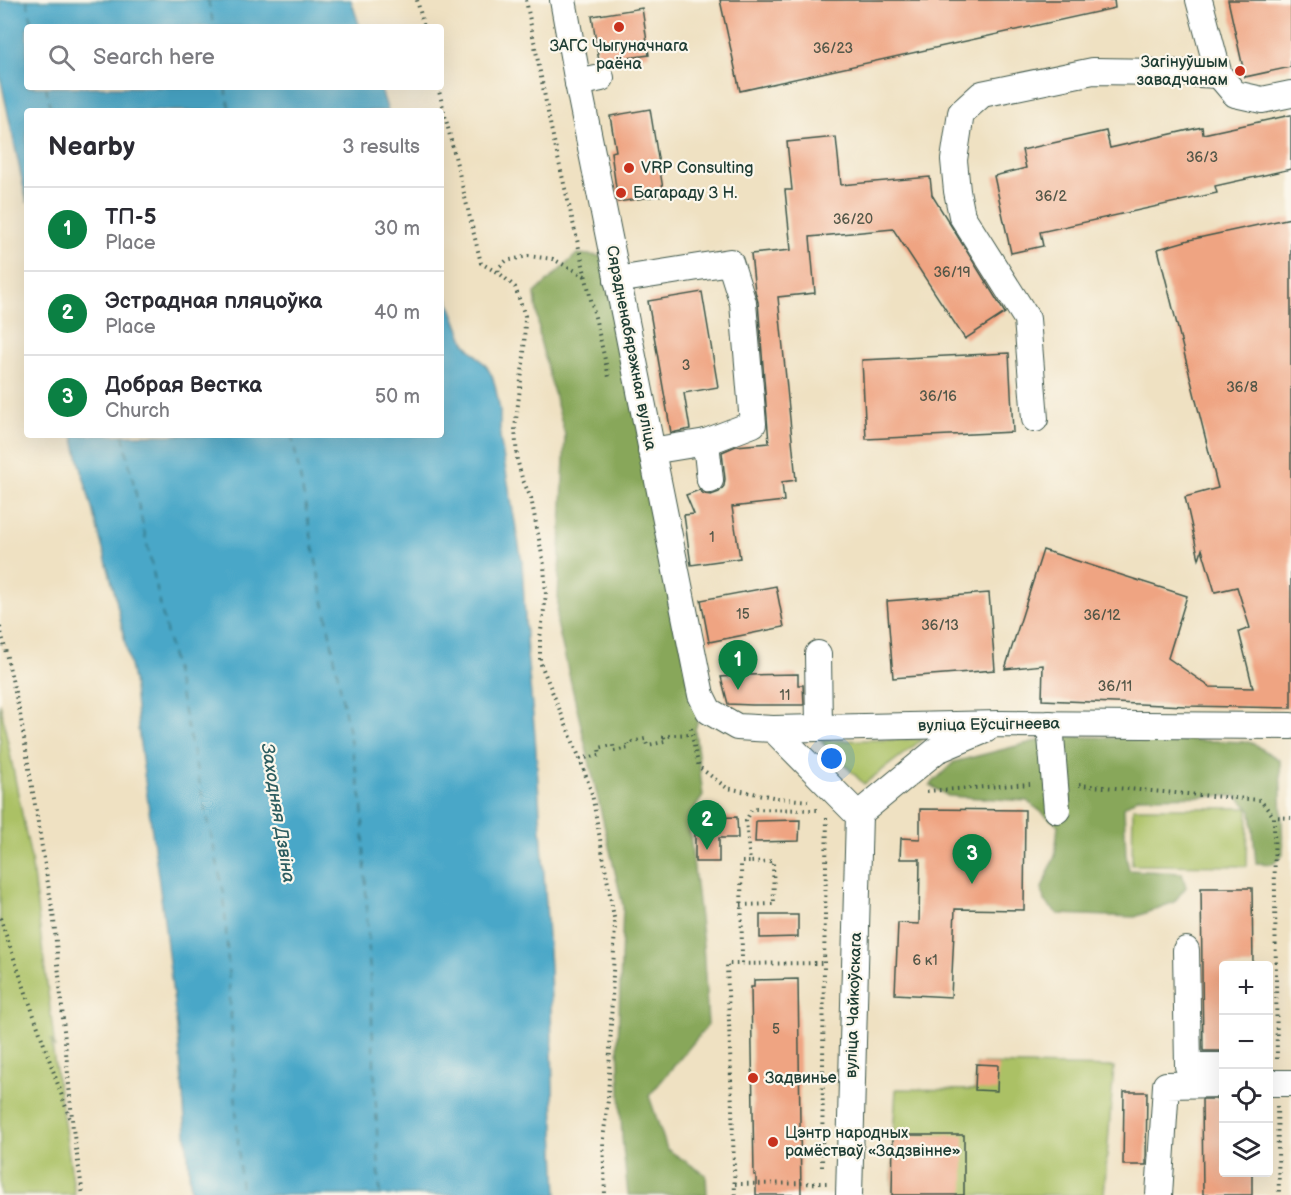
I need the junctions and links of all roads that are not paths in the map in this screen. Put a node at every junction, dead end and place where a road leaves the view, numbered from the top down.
1 (563, 0) edge
2 (1199, 0) edge
3 (1219, 75) junction
4 (1291, 94) edge
5 (617, 280) junction
6 (1035, 419) dead end
7 (706, 442) junction
8 (651, 451) junction
9 (710, 480) dead end
10 (818, 654) dead end
11 (701, 695) joint
12 (1000, 724) junction
13 (1050, 724) junction
14 (1291, 726) edge
15 (819, 728) junction
16 (773, 729) junction
17 (1057, 810) dead end
18 (859, 814) junction
19 (1186, 950) dead end
20 (1219, 1066) edge
21 (1219, 1084) edge
22 (849, 1189) edge
23 (1159, 1195) edge

1 - 5 street, Сярэдненабярэжная вуліца
2 - 3 street
3 - 4 street
3 - 6 street
5 - 7 street
5 - 8 street, Сярэдненабярэжная вуліца
7 - 8 street
7 - 9 street
8 - 11 street, Сярэдненабярэжная вуліца
10 - 15 street
11 - 16 street, вуліца Еўсцігнеева
12 - 13 street, вуліца Еўсцігнеева
12 - 15 street, вуліца Еўсцігнеева
12 - 18 street
13 - 14 street, вуліца Еўсцігнеева
13 - 17 street
15 - 16 street, вуліца Еўсцігнеева
16 - 18 street
18 - 22 street, вуліца Чайкоўскага
19 - 20 street
21 - 23 street

